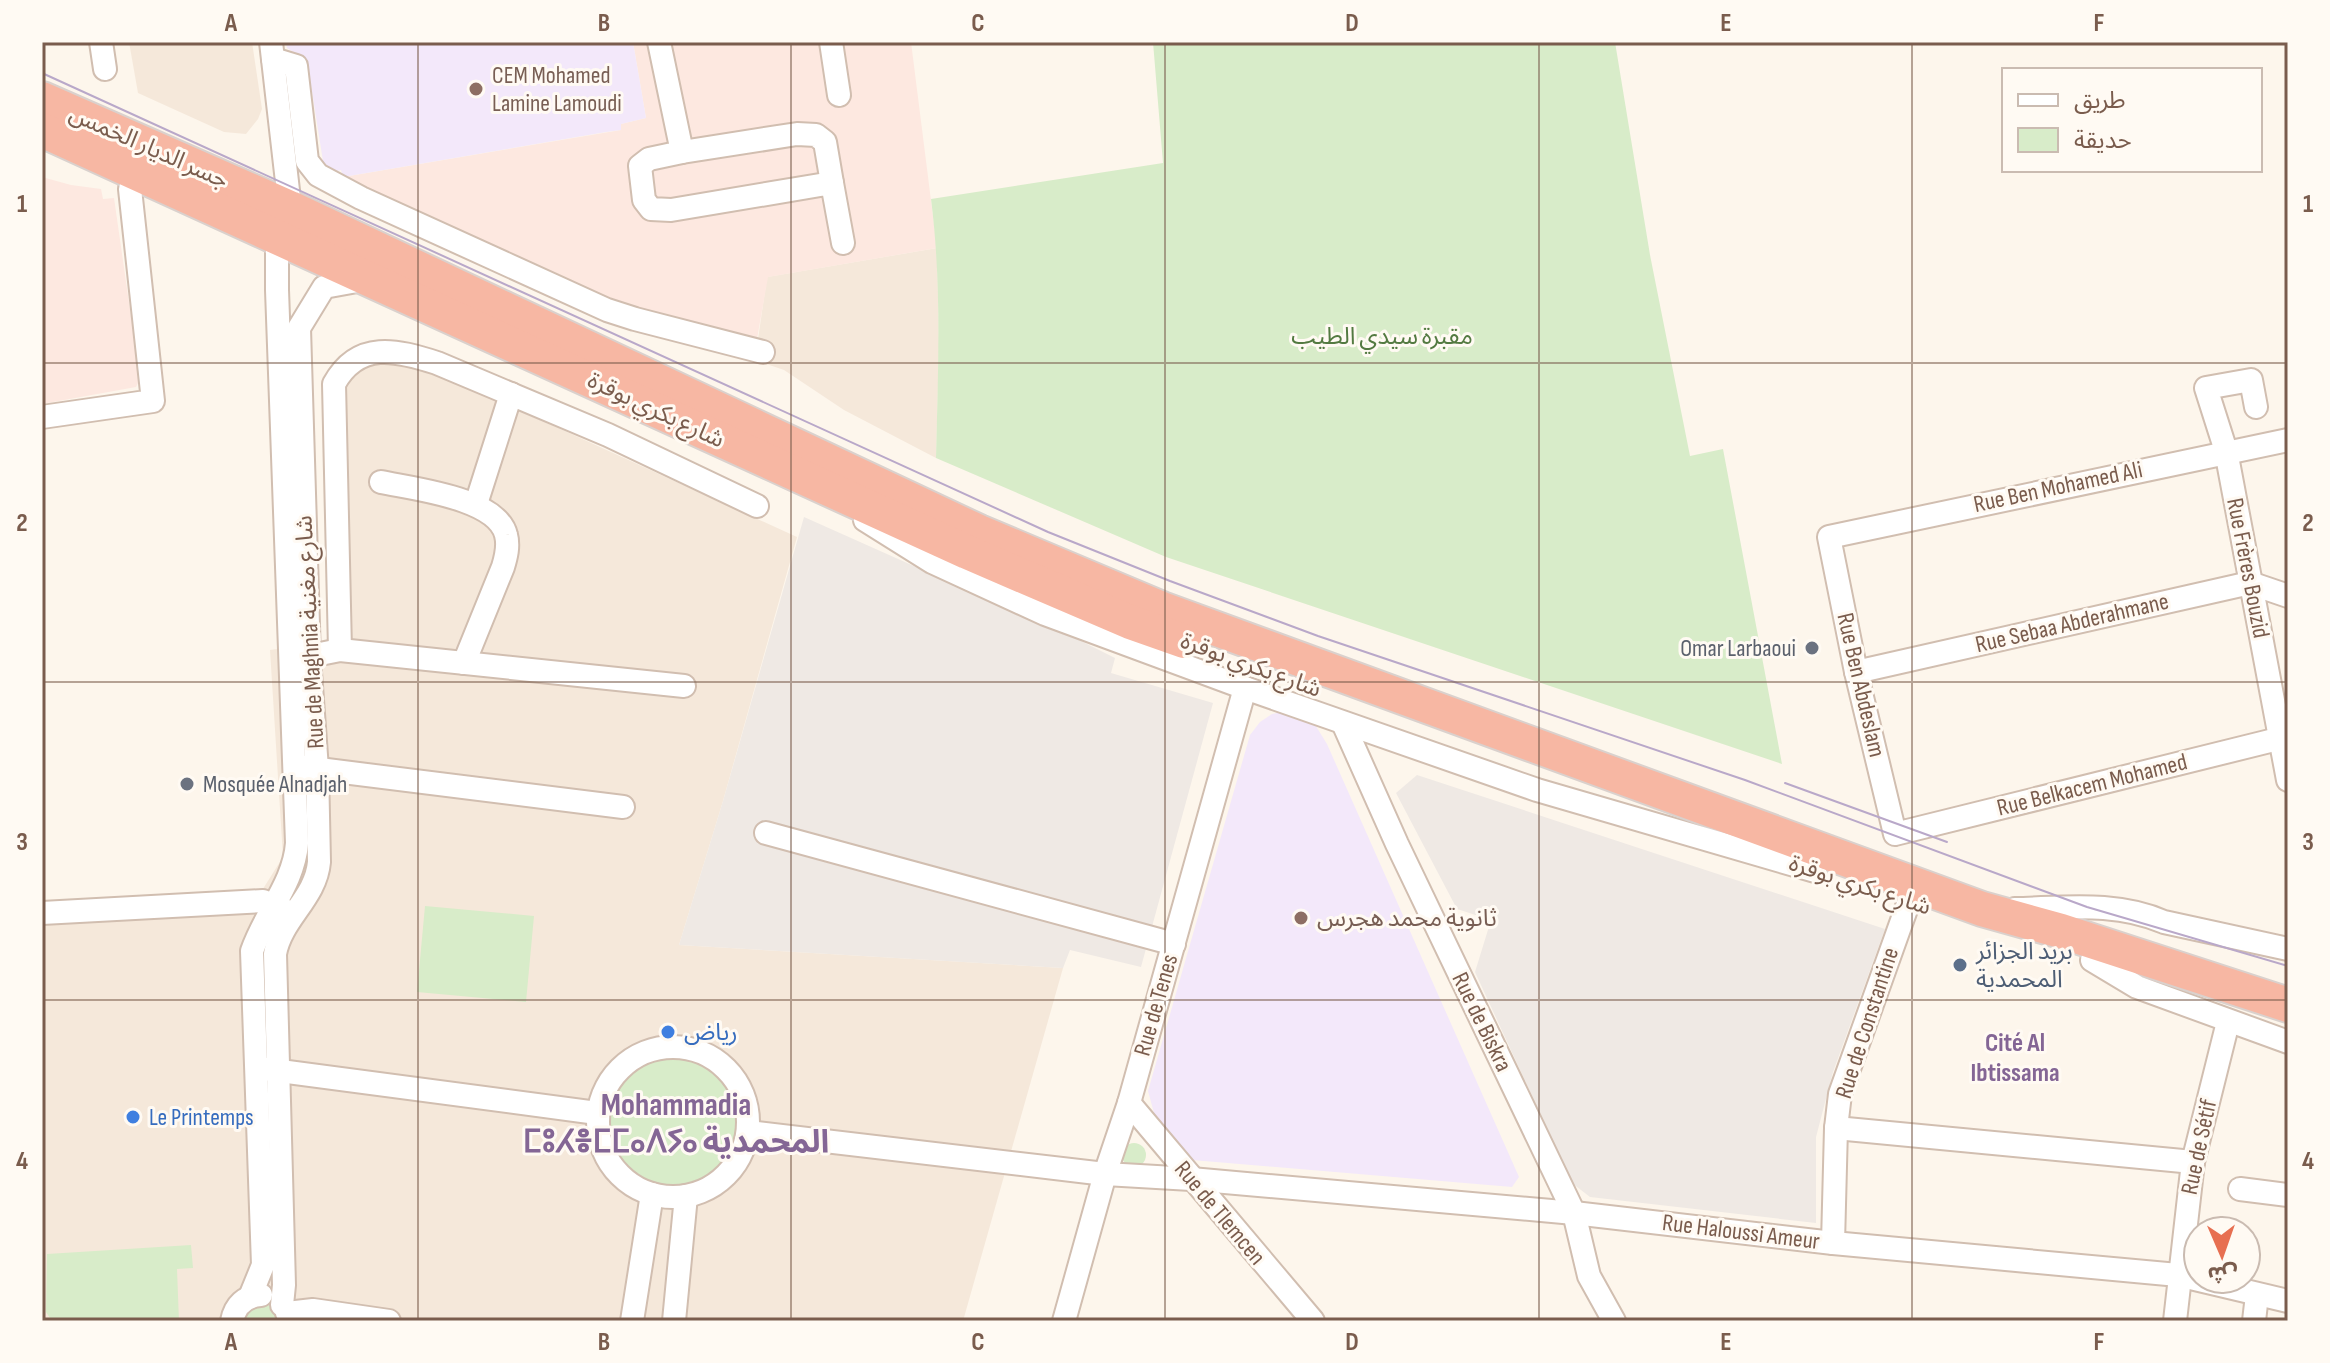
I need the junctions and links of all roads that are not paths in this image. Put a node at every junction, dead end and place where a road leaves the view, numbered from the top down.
1 (101, 42) edge
2 (659, 42) edge
3 (831, 42) edge
4 (272, 50) edge
5 (105, 69) dead end
6 (839, 95) dead end
7 (42, 99) edge
8 (42, 130) edge
9 (42, 148) edge
10 (682, 152) junction
11 (832, 183) junction
12 (130, 189) junction
13 (251, 208) junction
14 (290, 208) junction
15 (843, 243) dead end
16 (277, 250) junction
17 (323, 259) junction
18 (368, 279) junction
19 (763, 352) dead end
20 (511, 394) junction
21 (2256, 407) dead end
22 (42, 417) edge
23 (2288, 440) edge
24 (2226, 451) junction
25 (775, 464) junction
26 (381, 482) dead end
27 (476, 504) junction
28 (757, 506) dead end
29 (1829, 537) joint
30 (2250, 583) junction
31 (2288, 596) edge
32 (340, 650) junction
33 (299, 659) junction
34 (464, 663) junction
35 (1856, 672) junction
36 (684, 686) dead end
37 (1245, 688) junction
38 (1343, 723) junction
39 (2285, 739) edge
40 (293, 767) junction
41 (317, 769) junction
42 (2288, 780) edge
43 (623, 807) dead end
44 (766, 833) dead end
45 (1895, 834) joint
46 (1815, 871) junction
47 (1909, 901) junction
48 (274, 904) junction
49 (1982, 909) junction
50 (42, 913) edge
51 (294, 915) junction
52 (1174, 944) junction
53 (2288, 949) edge
54 (2092, 960) junction
55 (2288, 1005) edge
56 (2228, 1022) junction
57 (2288, 1025) edge
58 (2288, 1042) edge
59 (266, 1069) junction
60 (1129, 1103) junction
61 (597, 1113) junction
62 (1836, 1128) junction
63 (748, 1132) junction
64 (2193, 1162) junction
65 (1105, 1174) junction
66 (1191, 1179) junction
67 (2240, 1189) dead end
68 (652, 1194) junction
69 (2288, 1195) edge
70 (686, 1196) junction
71 (1574, 1213) junction
72 (1833, 1243) junction
73 (2178, 1275) junction
74 (2182, 1276) edge
75 (2257, 1295) joint
76 (250, 1297) junction
77 (2287, 1297) edge
78 (286, 1313) edge
79 (228, 1319) edge
80 (389, 1321) edge
81 (632, 1321) edge
82 (674, 1321) edge
83 (1064, 1321) edge
84 (1313, 1321) edge
85 (1614, 1321) edge
86 (2175, 1321) edge
87 (2254, 1321) edge

1 - 5 street
2 - 10 street
3 - 6 street
4 - 14 street
4 - 19 street
7 - 13 highway, جسر الديار الخمس
8 - 13 highway, جسر الديار الخمس
9 - 12 highway
10 - 11 street
10 - 11 street
11 - 15 street
12 - 16 highway
12 - 22 street
13 - 14 highway, شارع بكري بوقرة
13 - 17 highway, شارع بكري بوقرة
14 - 49 highway, شارع بكري بوقرة
16 - 17 highway
16 - 33 street, Rue de Maghnia شارع مغنية
17 - 18 highway, شارع بكري بوقرة
18 - 25 highway, شارع بكري بوقرة
18 - 33 street, Rue de Maghnia شارع مغنية
20 - 27 street
20 - 28 street
20 - 32 street
21 - 24 street, Rue Frères Bouzid
23 - 24 street, Rue Ben Mohamed Ali
24 - 29 street, Rue Ben Mohamed Ali
24 - 30 street, Rue Frères Bouzid
25 - 37 street
25 - 46 highway, شارع بكري بوقرة
26 - 27 street
27 - 34 street
29 - 35 street, Rue Ben Abdeslam
30 - 31 street
30 - 35 street, Rue Sebaa Abderahmane
30 - 39 street, Rue Frères Bouzid
32 - 33 street
32 - 34 street
33 - 40 street, Rue de Maghnia شارع مغنية
33 - 41 street, Rue de Maghnia شارع مغنية
34 - 36 street
35 - 45 street, Rue Ben Abdeslam
37 - 38 street
37 - 52 street, Rue de Tenes
38 - 46 street
38 - 71 street, Rue de Biskra
39 - 42 street, Rue Frères Bouzid
39 - 45 street, Rue Belkacem Mohamed
40 - 41 street
40 - 48 street, Rue de Maghnia شارع مغنية
41 - 43 street
41 - 51 street, Rue de Maghnia شارع مغنية
44 - 52 street
46 - 47 highway, شارع بكري بوقرة
47 - 54 highway, شارع بكري بوقرة
47 - 62 street, Rue de Constantine
48 - 50 street
48 - 51 street
48 - 59 street, Rue de Maghnia شارع مغنية
49 - 53 street
49 - 55 highway, شارع بكري بوقرة
51 - 59 street, Rue de Maghnia شارع مغنية
52 - 60 street, Rue de Tenes
54 - 56 street
54 - 57 highway, شارع بكري بوقرة
56 - 58 street
56 - 64 street, Rue de Sétif
59 - 61 street
59 - 76 street, Rue de Maghnia شارع مغنية
59 - 78 street, Rue de Maghnia شارع مغنية
60 - 65 street, Rue de Tenes
60 - 66 street, Rue de Tlemcen
61 - 63 street
61 - 68 street
62 - 64 street
62 - 72 street, Rue de Constantine
63 - 65 street, Rue Haloussi Ameur
63 - 70 street
64 - 73 street, Rue de Sétif
65 - 66 street, Rue Haloussi Ameur
65 - 83 street, Rue de Tenes
66 - 71 street, Rue Haloussi Ameur
66 - 84 street, Rue de Tlemcen
67 - 69 street
68 - 70 street
68 - 81 street
70 - 82 street
71 - 72 street, Rue Haloussi Ameur
71 - 85 street, Rue de Biskra
72 - 73 street, Rue Haloussi Ameur
73 - 74 street, Rue Haloussi Ameur
73 - 86 street, Rue de Sétif
75 - 77 street, Rue Haloussi Ameur
75 - 87 street
76 - 78 street
76 - 79 street
78 - 80 street

